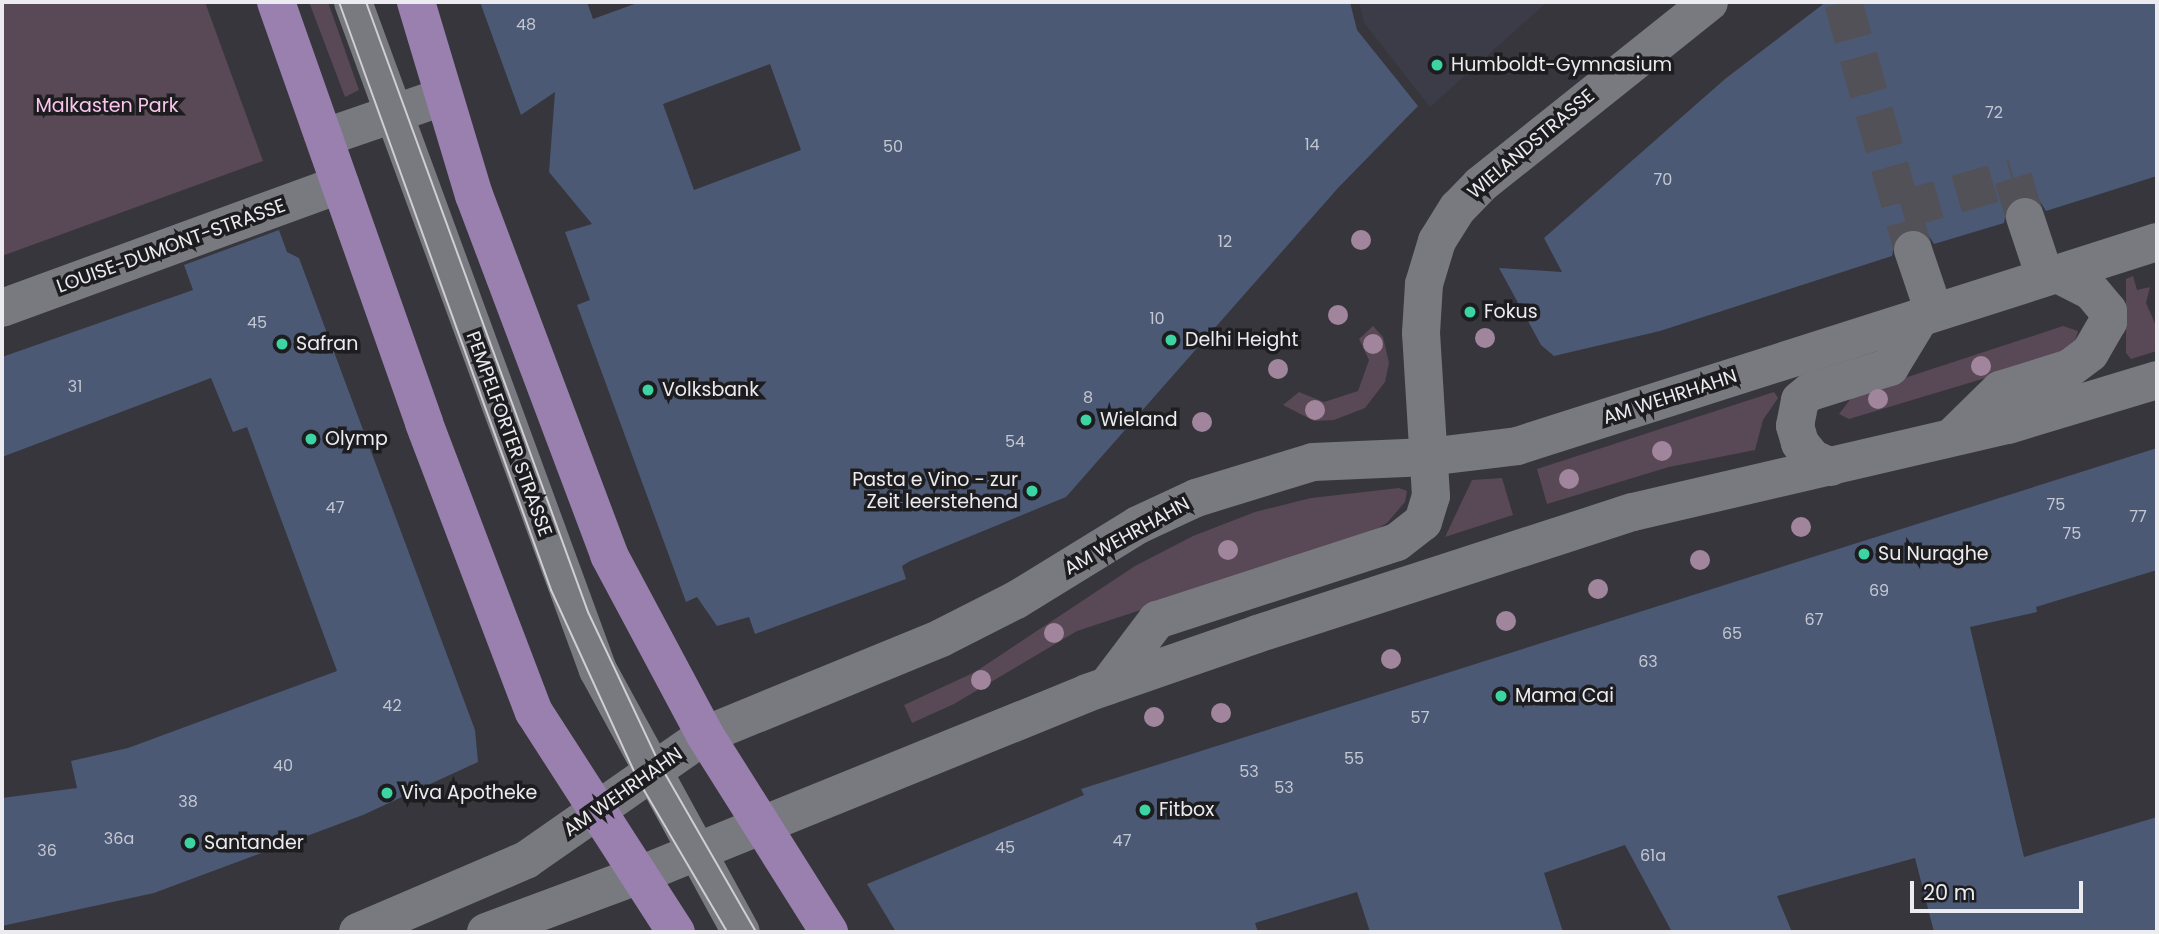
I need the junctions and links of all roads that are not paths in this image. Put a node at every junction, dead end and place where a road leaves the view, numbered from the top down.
1 (276, 2) edge
2 (353, 2) edge
3 (401, 2) edge
4 (416, 2) edge
5 (1709, 2) edge
6 (429, 58) junction
7 (442, 97) junction
8 (393, 115) junction
9 (326, 137) junction
10 (340, 184) junction
11 (2025, 217) tunnel mouth
12 (2157, 242) edge
13 (1913, 250) tunnel mouth
14 (2051, 275) junction
15 (2, 308) edge
16 (1927, 314) junction
17 (2157, 380) edge
18 (1953, 436) junction
19 (1429, 457) junction
20 (1831, 467) junction
21 (1107, 686) junction
22 (705, 735) junction
23 (649, 772) junction
24 (608, 824) junction
25 (761, 825) junction
26 (695, 852) junction
27 (642, 874) junction
28 (358, 932) edge
29 (485, 932) edge
30 (676, 932) edge
31 (741, 932) edge
32 (829, 932) edge

1 - 9 main road
2 - 8 street, PEMPELFORTER STRASSE
3 - 6 main road
4 - 6 main road
5 - 19 street, WIELANDSTRASSE
6 - 7 main road
7 - 8 street
7 - 22 main road
8 - 9 street
8 - 23 street, PEMPELFORTER STRASSE
9 - 10 main road
10 - 15 street, LOUISE-DUMONT-STRASSE
10 - 24 main road
11 - 14 street
12 - 14 street, AM WEHRHAHN
13 - 16 street
14 - 16 street, AM WEHRHAHN
14 - 18 street
16 - 19 street, AM WEHRHAHN
16 - 20 street
17 - 18 street
18 - 20 street
19 - 21 street, WIELANDSTRASSE
19 - 22 street, AM WEHRHAHN
20 - 21 street
21 - 25 street
22 - 23 street, AM WEHRHAHN
22 - 25 main road
23 - 24 street, AM WEHRHAHN
23 - 26 street, PEMPELFORTER STRASSE
24 - 27 main road
24 - 28 street, AM WEHRHAHN
25 - 26 street
25 - 32 main road
26 - 27 street
26 - 31 street, PEMPELFORTER STRASSE
27 - 29 street
27 - 30 main road

